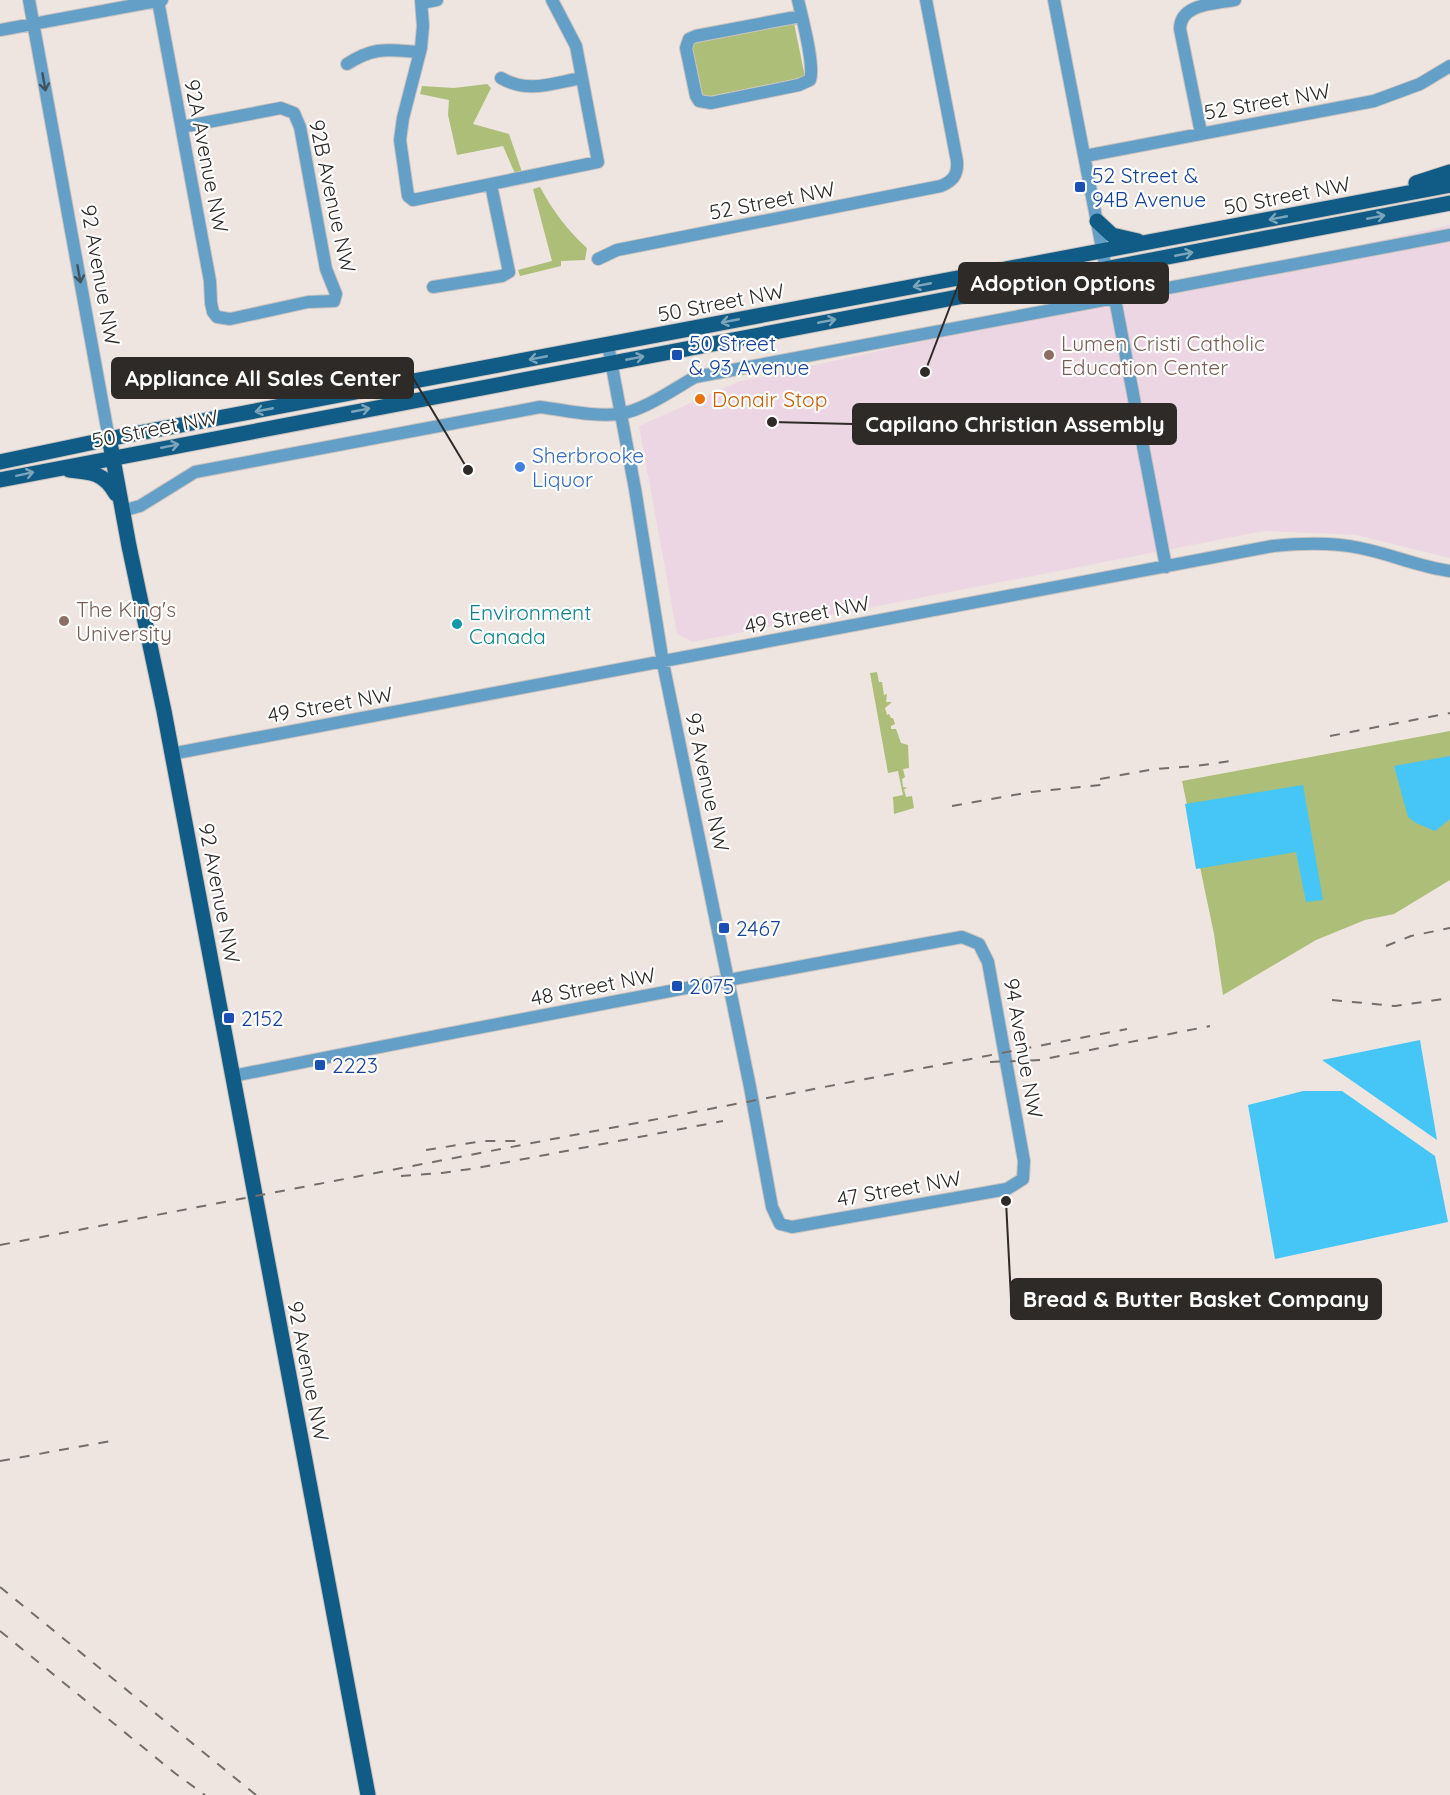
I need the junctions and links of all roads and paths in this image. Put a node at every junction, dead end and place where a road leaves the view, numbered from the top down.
1 (29, 0) edge
2 (160, 0) edge
3 (437, 0) edge
4 (552, 0) edge
5 (798, 0) edge
6 (926, 0) edge
7 (1054, 0) edge
8 (1235, 0) edge
9 (422, 1) edge
10 (801, 16) junction
11 (34, 24) junction
12 (0, 30) edge
13 (420, 52) junction
14 (347, 64) dead end
15 (1450, 66) edge
16 (501, 78) dead end
17 (582, 78) junction
18 (182, 127) junction
19 (1200, 133) junction
20 (1085, 156) junction
21 (1450, 172) edge
22 (491, 185) junction
23 (1450, 185) edge
24 (1450, 203) edge
25 (1335, 207) junction
26 (1097, 221) junction
27 (1450, 235) edge
28 (1150, 242) junction
29 (1103, 251) junction
30 (598, 259) dead end
31 (1106, 268) junction
32 (433, 287) dead end
33 (1115, 299) junction
34 (217, 317) joint
35 (608, 345) junction
36 (610, 362) junction
37 (620, 414) junction
38 (109, 439) junction
39 (112, 457) junction
40 (0, 462) edge
41 (51, 469) junction
42 (0, 480) edge
43 (121, 506) junction
44 (1166, 567) junction
45 (1450, 571) edge
46 (663, 663) junction
47 (171, 754) junction
48 (962, 937) joint
49 (729, 979) junction
50 (232, 1077) junction
51 (1023, 1179) joint
52 (780, 1224) joint
53 (368, 1795) edge

1 - 11 street, 92 Avenue NW
2 - 11 street
2 - 18 street, 92A Avenue NW
3 - 9 street
4 - 17 street
5 - 10 street
6 - 30 street, 52 Street NW
7 - 20 street
8 - 19 street
9 - 13 street
10 - 10 street
11 - 12 street
11 -> 38 street, 92 Avenue NW
13 - 14 street
13 - 22 street
15 - 19 street, 52 Street NW
16 - 17 street
17 - 22 street
18 - 34 street, 92A Avenue NW
18 - 34 street, 92B Avenue NW
19 - 20 street, 52 Street NW
20 - 26 street
21 - 25 main road
22 - 32 street
23 - 25 main road, 50 Street NW
31 -> 24 main road, 50 Street NW
25 -> 28 main road, 50 Street NW
26 - 28 main road
26 - 29 street
27 - 33 street
28 - 29 main road, 50 Street NW
29 - 31 street
29 -> 35 main road, 50 Street NW
36 -> 31 main road, 50 Street NW
33 - 37 street
33 - 44 street
35 - 36 street, 93 Avenue NW
35 -> 38 main road, 50 Street NW
36 - 37 street, 93 Avenue NW
39 -> 36 main road, 50 Street NW
37 - 43 street
37 - 46 street, 93 Avenue NW
38 - 39 main road, 92 Avenue NW
38 - 40 main road, 50 Street NW
39 - 41 main road, 50 Street NW
39 - 43 main road, 92 Avenue NW
42 -> 41 main road, 50 Street NW
41 - 43 main road
43 - 47 main road, 92 Avenue NW
44 - 45 street, 49 Street NW
44 - 46 street, 49 Street NW
46 - 47 street, 49 Street NW
46 - 49 street, 93 Avenue NW
47 - 50 main road, 92 Avenue NW
48 - 49 street, 48 Street NW
48 - 51 street, 94 Avenue NW
49 - 50 street, 48 Street NW
49 - 52 street, 93 Avenue NW
50 - 53 main road, 92 Avenue NW
51 - 52 street, 47 Street NW

